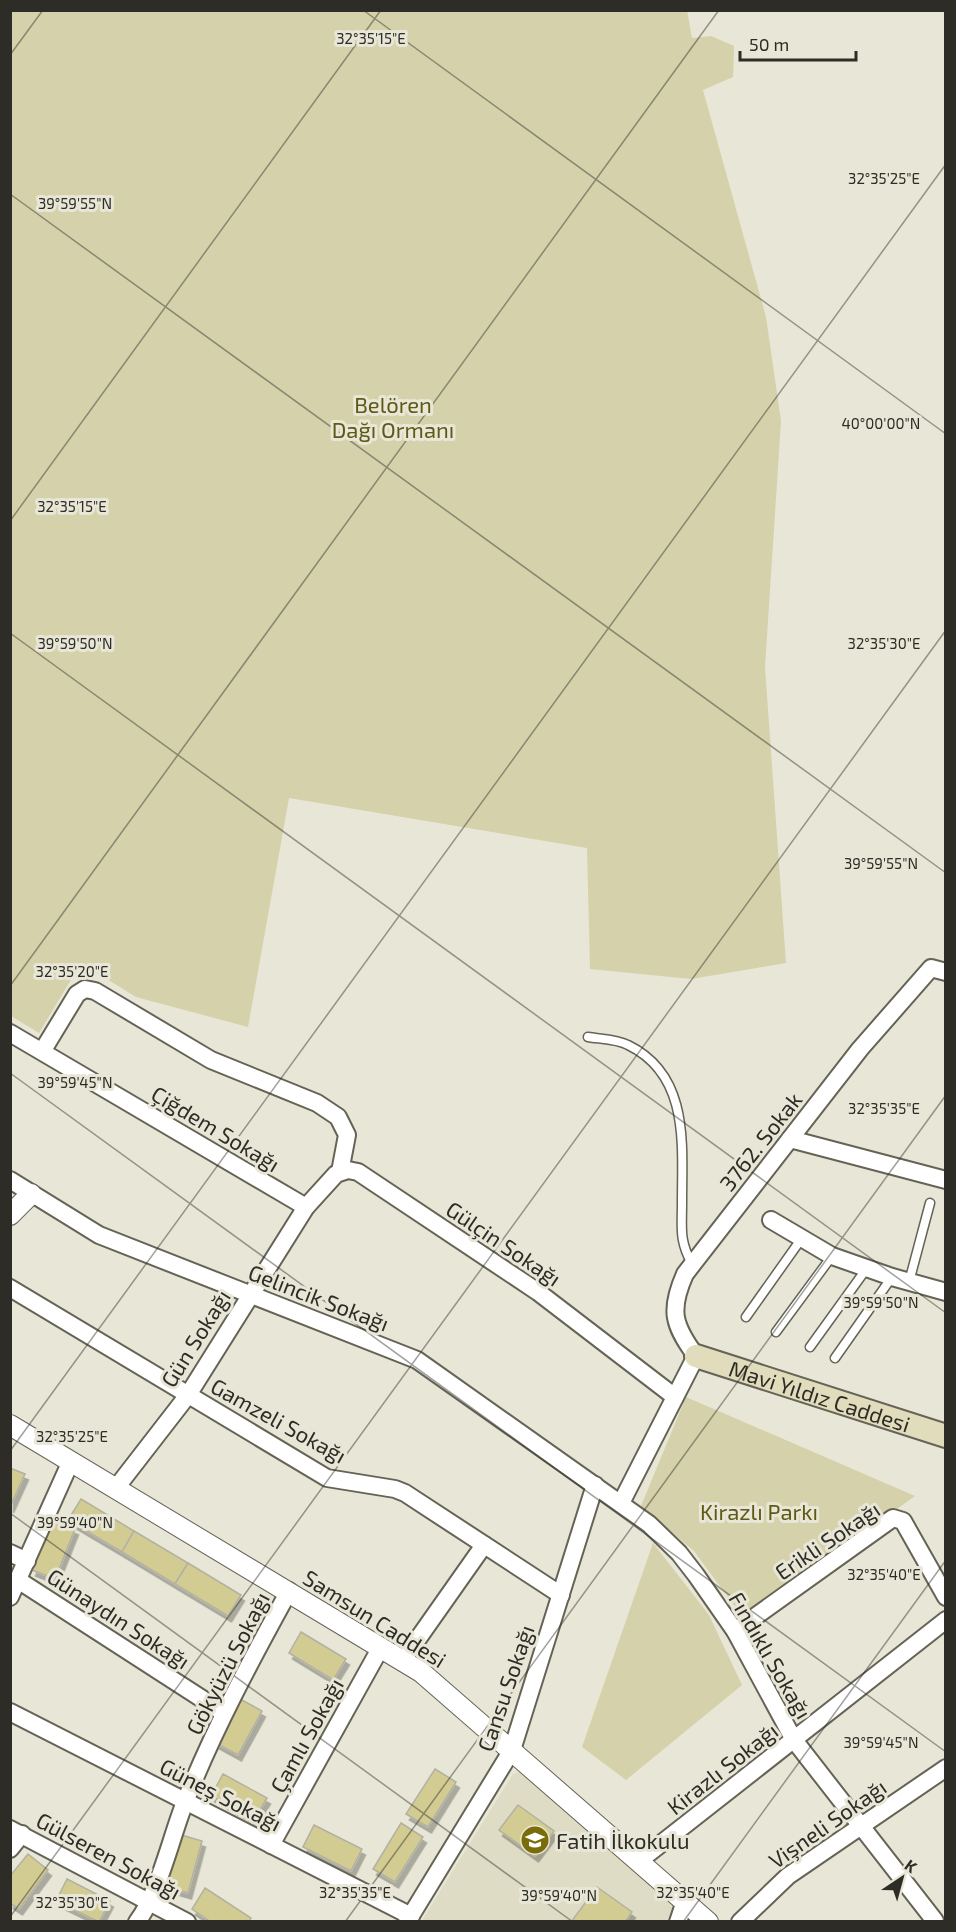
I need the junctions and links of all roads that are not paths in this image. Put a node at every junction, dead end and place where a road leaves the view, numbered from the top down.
1 (938, 970) edge
2 (10, 1033) edge
3 (588, 1037) dead end
4 (43, 1050) junction
5 (790, 1139) junction
6 (340, 1172) junction
7 (10, 1180) edge
8 (945, 1180) edge
9 (31, 1194) junction
10 (930, 1203) dead end
11 (306, 1207) junction
12 (10, 1215) edge
13 (771, 1220) dead end
14 (802, 1238) junction
15 (832, 1256) junction
16 (692, 1264) junction
17 (867, 1268) junction
18 (892, 1277) junction
19 (909, 1282) junction
20 (10, 1288) edge
21 (945, 1292) edge
22 (249, 1294) junction
23 (746, 1317) dead end
24 (776, 1332) dead end
25 (810, 1347) dead end
26 (696, 1356) junction
27 (835, 1358) dead end
28 (188, 1395) junction
29 (675, 1397) junction
30 (10, 1425) edge
31 (945, 1436) edge
32 (71, 1461) junction
33 (595, 1485) junction
34 (116, 1488) junction
35 (621, 1503) junction
36 (484, 1545) junction
37 (10, 1553) edge
38 (27, 1561) junction
39 (18, 1580) junction
40 (289, 1591) junction
41 (561, 1595) junction
42 (10, 1597) edge
43 (945, 1597) edge
44 (945, 1620) edge
45 (735, 1631) junction
46 (381, 1647) junction
47 (403, 1660) junction
48 (10, 1712) edge
49 (224, 1713) junction
50 (794, 1740) junction
51 (512, 1750) junction
52 (945, 1768) edge
53 (185, 1801) junction
54 (860, 1825) junction
55 (16, 1831) edge
56 (271, 1845) junction
57 (10, 1849) edge
58 (639, 1861) junction
59 (148, 1901) junction
60 (685, 1901) junction
61 (945, 1913) edge
62 (409, 1919) edge
63 (935, 1921) edge
64 (137, 1922) edge
65 (187, 1922) edge
66 (678, 1922) edge
67 (708, 1922) edge
68 (740, 1922) edge

1 - 5 street, 3762. Sokak
2 - 4 street, Çiğdem Sokağı
3 - 16 lane
4 - 6 street
4 - 11 street, Çiğdem Sokağı
5 - 8 street
5 - 16 street, 3762. Sokak
6 - 11 street
6 - 29 street, Gülçin Sokağı
7 - 9 street, Gelincik Sokağı
9 - 12 street
9 - 22 street, Gelincik Sokağı
10 - 19 lane
11 - 22 street, Gün Sokağı
13 - 14 street
14 - 15 street
14 - 23 lane
15 - 17 street
15 - 24 lane
16 - 26 street, 3762. Sokak
17 - 18 street
17 - 25 lane
18 - 19 street
18 - 27 lane
19 - 21 street
20 - 28 street, Gamzeli Sokağı
22 - 28 street, Gün Sokağı
22 - 33 street, Gelincik Sokağı
26 - 29 street
26 - 31 main road, Mavi Yıldız Caddesi
28 - 34 street, Gün Sokağı
28 - 36 street, Gamzeli Sokağı
29 - 35 street
30 - 32 street, Samsun Caddesi
32 - 34 street, Samsun Caddesi
32 - 38 street
33 - 35 street, Fındıklı Sokağı
33 - 41 street, Cansu Sokağı
34 - 40 street, Samsun Caddesi
35 - 45 street, Fındıklı Sokağı
36 - 41 street, Gamzeli Sokağı
36 - 47 street
37 - 38 street, Günaydın Sokağı
38 - 39 street
39 - 42 street
39 - 49 street, Günaydın Sokağı
40 - 46 street, Samsun Caddesi
40 - 49 street, Gökyüzü Sokağı
41 - 51 street, Cansu Sokağı
43 - 45 street, Erikli Sokağı
44 - 50 street, Kirazlı Sokağı
45 - 50 street, Fındıklı Sokağı
46 - 47 street, Samsun Caddesi
46 - 56 street, Çamlı Sokağı
47 - 51 street, Samsun Caddesi
48 - 53 street, Güneş Sokağı
49 - 53 street, Gökyüzü Sokağı
50 - 54 street, Fındıklı Sokağı
50 - 58 street, Kirazlı Sokağı
51 - 58 street, Samsun Caddesi
51 - 62 street, Cansu Sokağı
52 - 54 street, Vişneli Sokağı
53 - 56 street, Güneş Sokağı
53 - 59 street, Gökyüzü Sokağı
54 - 63 street, Fındıklı Sokağı
54 - 68 street, Vişneli Sokağı
55 - 57 street
55 - 59 street, Gülseren Sokağı
56 - 62 street, Güneş Sokağı
58 - 60 street, Samsun Caddesi
59 - 64 street, Gökyüzü Sokağı
59 - 65 street, Gülseren Sokağı
60 - 66 street
60 - 67 street, Samsun Caddesi
61 - 63 street

